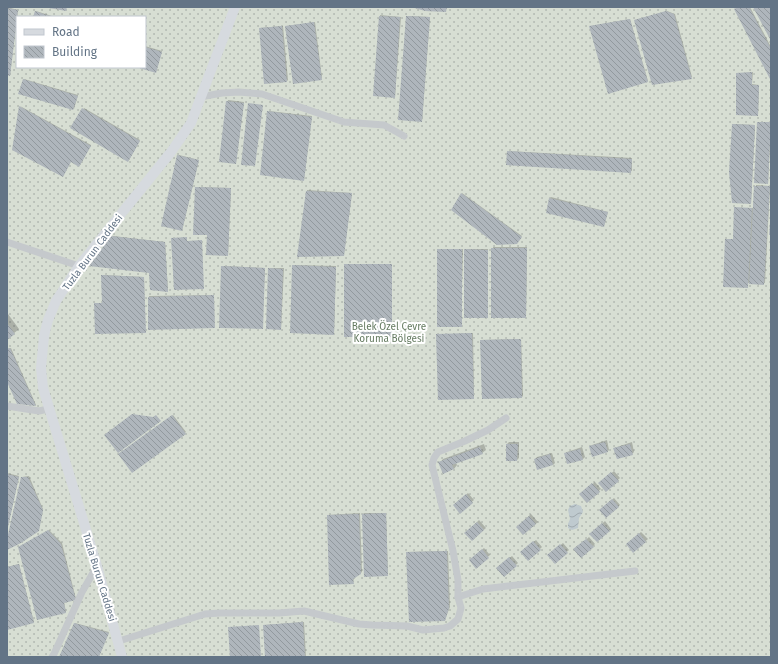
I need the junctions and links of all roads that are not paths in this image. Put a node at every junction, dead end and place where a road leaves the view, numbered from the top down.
1 (235, 7) edge
2 (200, 97) junction
3 (404, 136) dead end
4 (7, 242) edge
5 (79, 266) junction
6 (7, 406) edge
7 (48, 409) junction
8 (506, 418) dead end
9 (97, 566) junction
10 (635, 571) dead end
11 (458, 597) junction
12 (119, 641) junction
13 (52, 657) edge
14 (122, 657) edge

1 - 2 main road, Tuzla Burun Caddesi
2 - 3 street
2 - 5 main road, Tuzla Burun Caddesi
4 - 5 street
5 - 7 main road, Tuzla Burun Caddesi
6 - 7 street
7 - 9 main road, Tuzla Burun Caddesi
8 - 11 street
9 - 12 main road, Tuzla Burun Caddesi
9 - 13 street
10 - 11 street
11 - 12 street
12 - 14 main road, Tuzla Burun Caddesi

